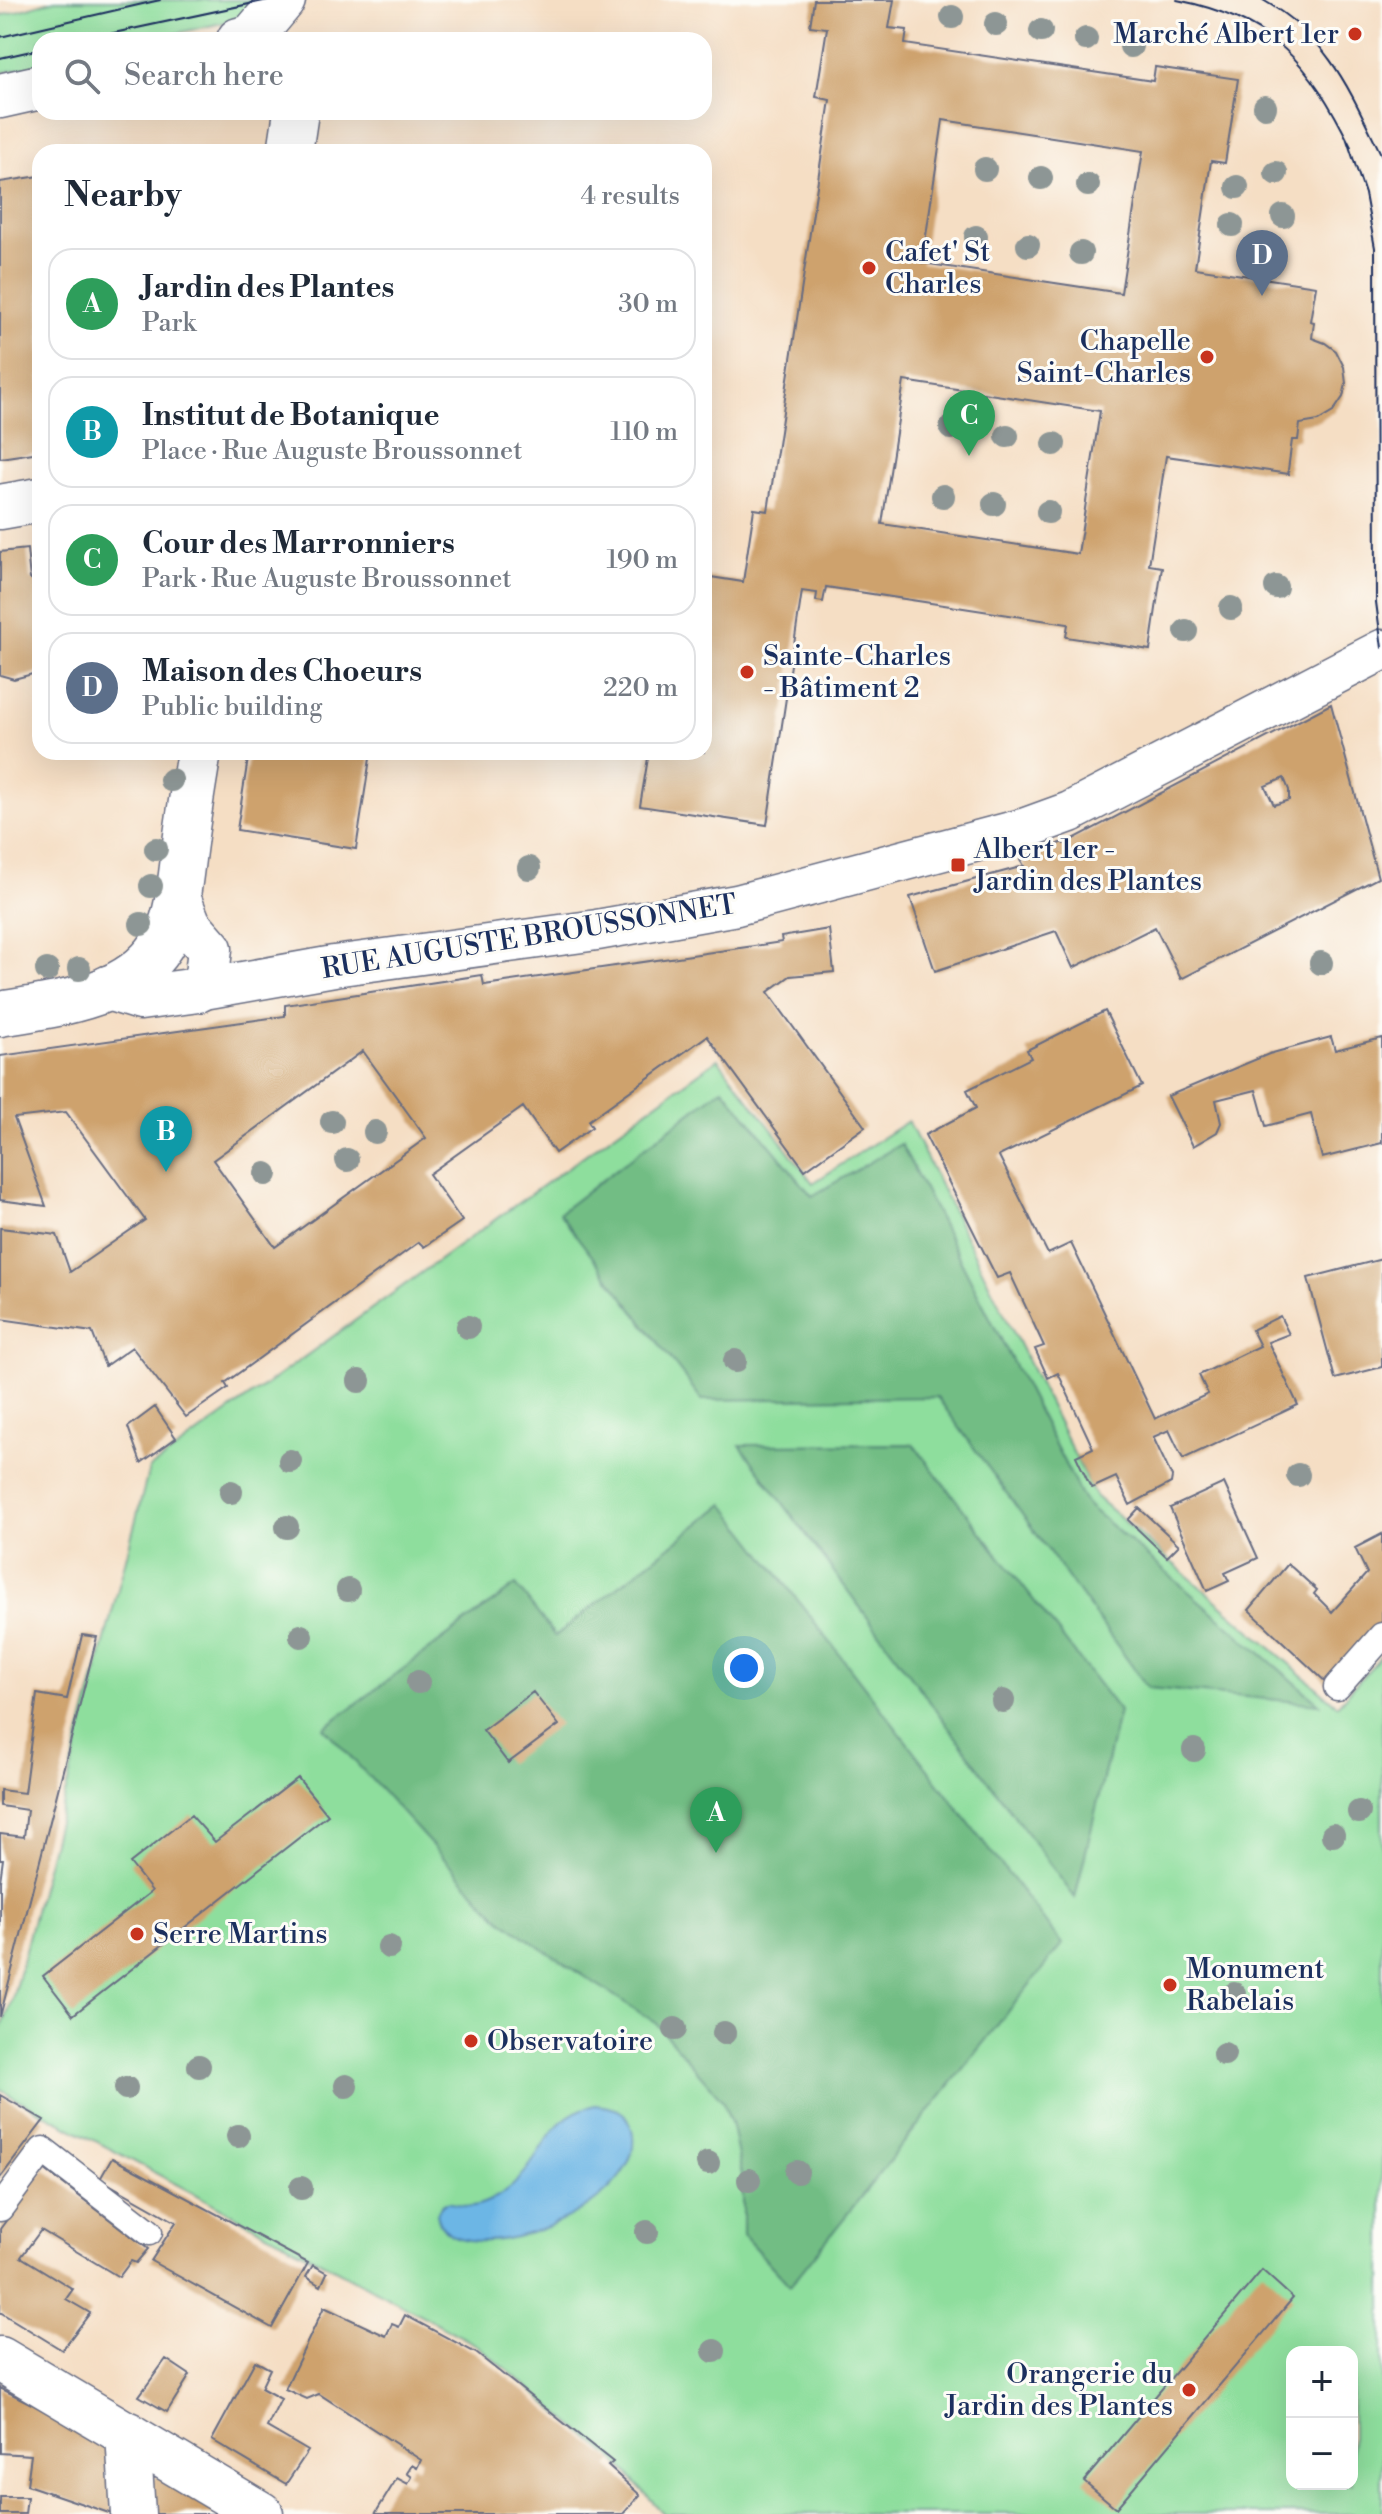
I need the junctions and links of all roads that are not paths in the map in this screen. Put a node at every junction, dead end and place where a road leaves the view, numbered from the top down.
1 (283, 0) edge
2 (255, 32) edge
3 (32, 89) edge
4 (0, 96) edge
5 (295, 120) edge
6 (291, 144) edge
7 (32, 501) edge
8 (0, 507) edge
9 (1382, 650) edge
10 (198, 760) edge
11 (179, 900) junction
12 (210, 949) junction
13 (296, 975) junction
14 (108, 988) junction
15 (198, 990) junction
16 (0, 1014) edge
17 (1382, 1636) edge
18 (1337, 1687) dead end
19 (0, 2208) edge
20 (149, 2232) dead end
21 (0, 2359) edge
22 (128, 2434) junction
23 (133, 2514) edge
24 (261, 2514) edge

1 - 2 street
3 - 4 street
5 - 6 street
7 - 8 street
9 - 13 street, RUE AUGUSTE BROUSSONNET
10 - 11 street
11 - 12 street
11 - 14 street
12 - 13 street, RUE AUGUSTE BROUSSONNET
12 - 15 street
13 - 15 street, RUE AUGUSTE BROUSSONNET
14 - 15 street, RUE AUGUSTE BROUSSONNET
14 - 16 street
17 - 18 lane
19 - 20 lane
21 - 22 street
22 - 23 street
22 - 24 street

